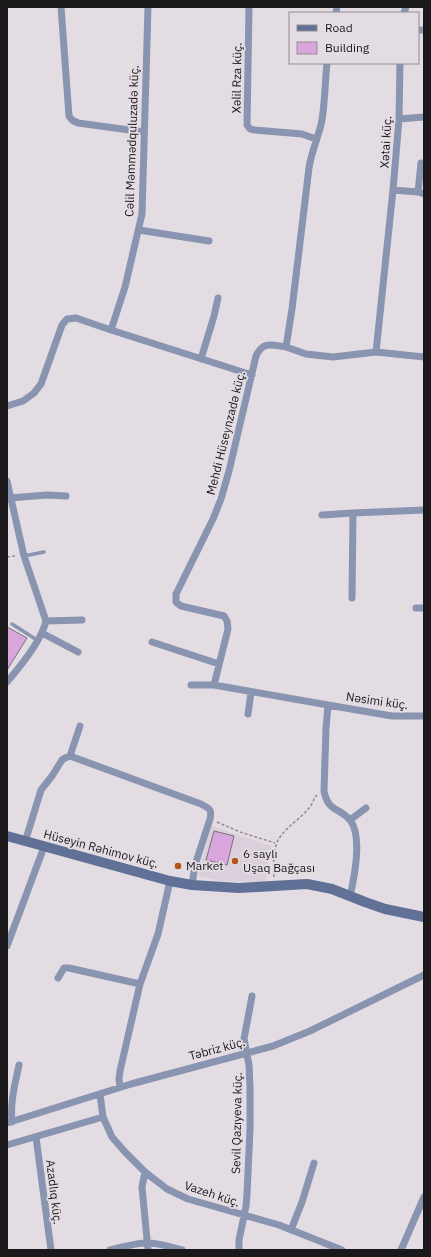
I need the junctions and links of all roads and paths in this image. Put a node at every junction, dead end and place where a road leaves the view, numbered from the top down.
1 (61, 7) edge
2 (148, 7) edge
3 (249, 7) edge
4 (327, 64) edge
5 (400, 64) edge
6 (424, 117) edge
7 (399, 119) junction
8 (144, 132) junction
9 (316, 139) junction
10 (420, 163) dead end
11 (393, 190) junction
12 (421, 193) edge
13 (139, 230) junction
14 (209, 241) dead end
15 (218, 298) dead end
16 (111, 330) junction
17 (286, 347) junction
18 (376, 352) junction
19 (424, 357) edge
20 (201, 359) junction
21 (252, 375) junction
22 (7, 406) edge
23 (7, 481) edge
24 (66, 496) dead end
25 (10, 498) junction
26 (424, 510) edge
27 (353, 513) junction
28 (322, 515) dead end
29 (44, 552) dead end
30 (24, 556) junction
31 (352, 598) dead end
32 (416, 608) dead end
33 (424, 608) edge
34 (82, 620) dead end
35 (46, 621) junction
36 (12, 624) dead end
37 (42, 633) junction
38 (37, 640) junction
39 (152, 642) dead end
40 (78, 652) dead end
41 (219, 664) junction
42 (7, 682) edge
43 (214, 685) junction
44 (191, 686) dead end
45 (251, 692) junction
46 (328, 705) junction
47 (248, 714) dead end
48 (424, 716) edge
49 (80, 726) dead end
50 (70, 756) junction
51 (324, 791) junction
52 (366, 808) dead end
53 (210, 819) junction
54 (350, 820) junction
55 (7, 836) edge
56 (24, 842) junction
57 (276, 844) junction
58 (44, 847) junction
59 (170, 881) junction
60 (192, 885) junction
61 (275, 886) junction
62 (350, 897) junction
63 (424, 917) edge
64 (7, 946) edge
65 (424, 975) edge
66 (58, 978) dead end
67 (140, 984) junction
68 (252, 996) dead end
69 (247, 1053) junction
70 (19, 1065) dead end
71 (120, 1087) junction
72 (100, 1094) junction
73 (103, 1116) junction
74 (9, 1123) edge
75 (36, 1137) junction
76 (7, 1145) edge
77 (314, 1163) dead end
78 (145, 1172) junction
79 (424, 1197) edge
80 (244, 1216) junction
81 (291, 1230) junction
82 (148, 1247) edge
83 (51, 1250) edge
84 (110, 1250) edge
85 (182, 1250) edge
86 (239, 1250) edge
87 (342, 1250) edge
88 (401, 1250) edge

1 - 8 street
2 - 8 street, Cəlil Məmmədquluzadə küç.
3 - 9 street, Xəlil Rza küç.
4 - 9 street
5 - 7 street, Xətai küç.
6 - 7 street
7 - 11 street, Xətai küç.
8 - 13 street, Cəlil Məmmədquluzadə küç.
9 - 17 street
10 - 12 street
11 - 12 street
11 - 18 street, Xətai küç.
13 - 14 street
13 - 16 street, Cəlil Məmmədquluzadə küç.
15 - 20 street
16 - 20 street
16 - 22 street
17 - 18 street, Mehdi Hüseynzadə küç.
17 - 21 street, Mehdi Hüseynzadə küç.
18 - 19 street, Mehdi Hüseynzadə küç.
20 - 21 street
21 - 41 street, Mehdi Hüseynzadə küç.
23 - 25 street
24 - 25 street
25 - 30 street
26 - 27 street
27 - 28 street
27 - 31 street
29 - 30 lane
30 - 35 street
32 - 33 street
34 - 35 street
35 - 37 street
36 - 38 lane
37 - 38 street
37 - 40 street
38 - 42 street
39 - 41 street
41 - 43 street, Mehdi Hüseynzadə küç.
43 - 44 street
43 - 45 street
45 - 46 street
45 - 47 street
46 - 48 street, Nəsimi küç.
46 - 51 street
49 - 50 street
50 - 53 street
50 - 56 street
51 - 54 street
51 - 57 path
52 - 54 street
53 - 57 path
53 - 60 street
54 - 62 street
55 - 56 main road, Hüseyin Rəhimov küç.
56 - 58 main road, Hüseyin Rəhimov küç.
57 - 61 path
58 - 59 main road, Hüseyin Rəhimov küç.
58 - 64 street
59 - 60 main road, Hüseyin Rəhimov küç.
59 - 67 street
60 - 61 main road, Hüseyin Rəhimov küç.
61 - 62 main road, Hüseyin Rəhimov küç.
62 - 63 main road, Hüseyin Rəhimov küç.
65 - 69 street, Təbriz küç.
66 - 67 street
67 - 71 street
68 - 69 street, Sevil Qazıyeva küç.
69 - 71 street, Təbriz küç.
69 - 80 street, Sevil Qazıyeva küç.
70 - 74 street
71 - 72 street, Təbriz küç.
72 - 73 street, Vazeh küç.
72 - 74 street, Təbriz küç.
73 - 75 street
73 - 78 street, Vazeh küç.
75 - 76 street
75 - 83 street, Azadlıq küç.
77 - 81 street
78 - 80 street, Vazeh küç.
78 - 82 street
79 - 88 street
80 - 81 street, Vazeh küç.
80 - 86 street, Sevil Qazıyeva küç.
81 - 87 street, Vazeh küç.
82 - 84 street
82 - 85 street

